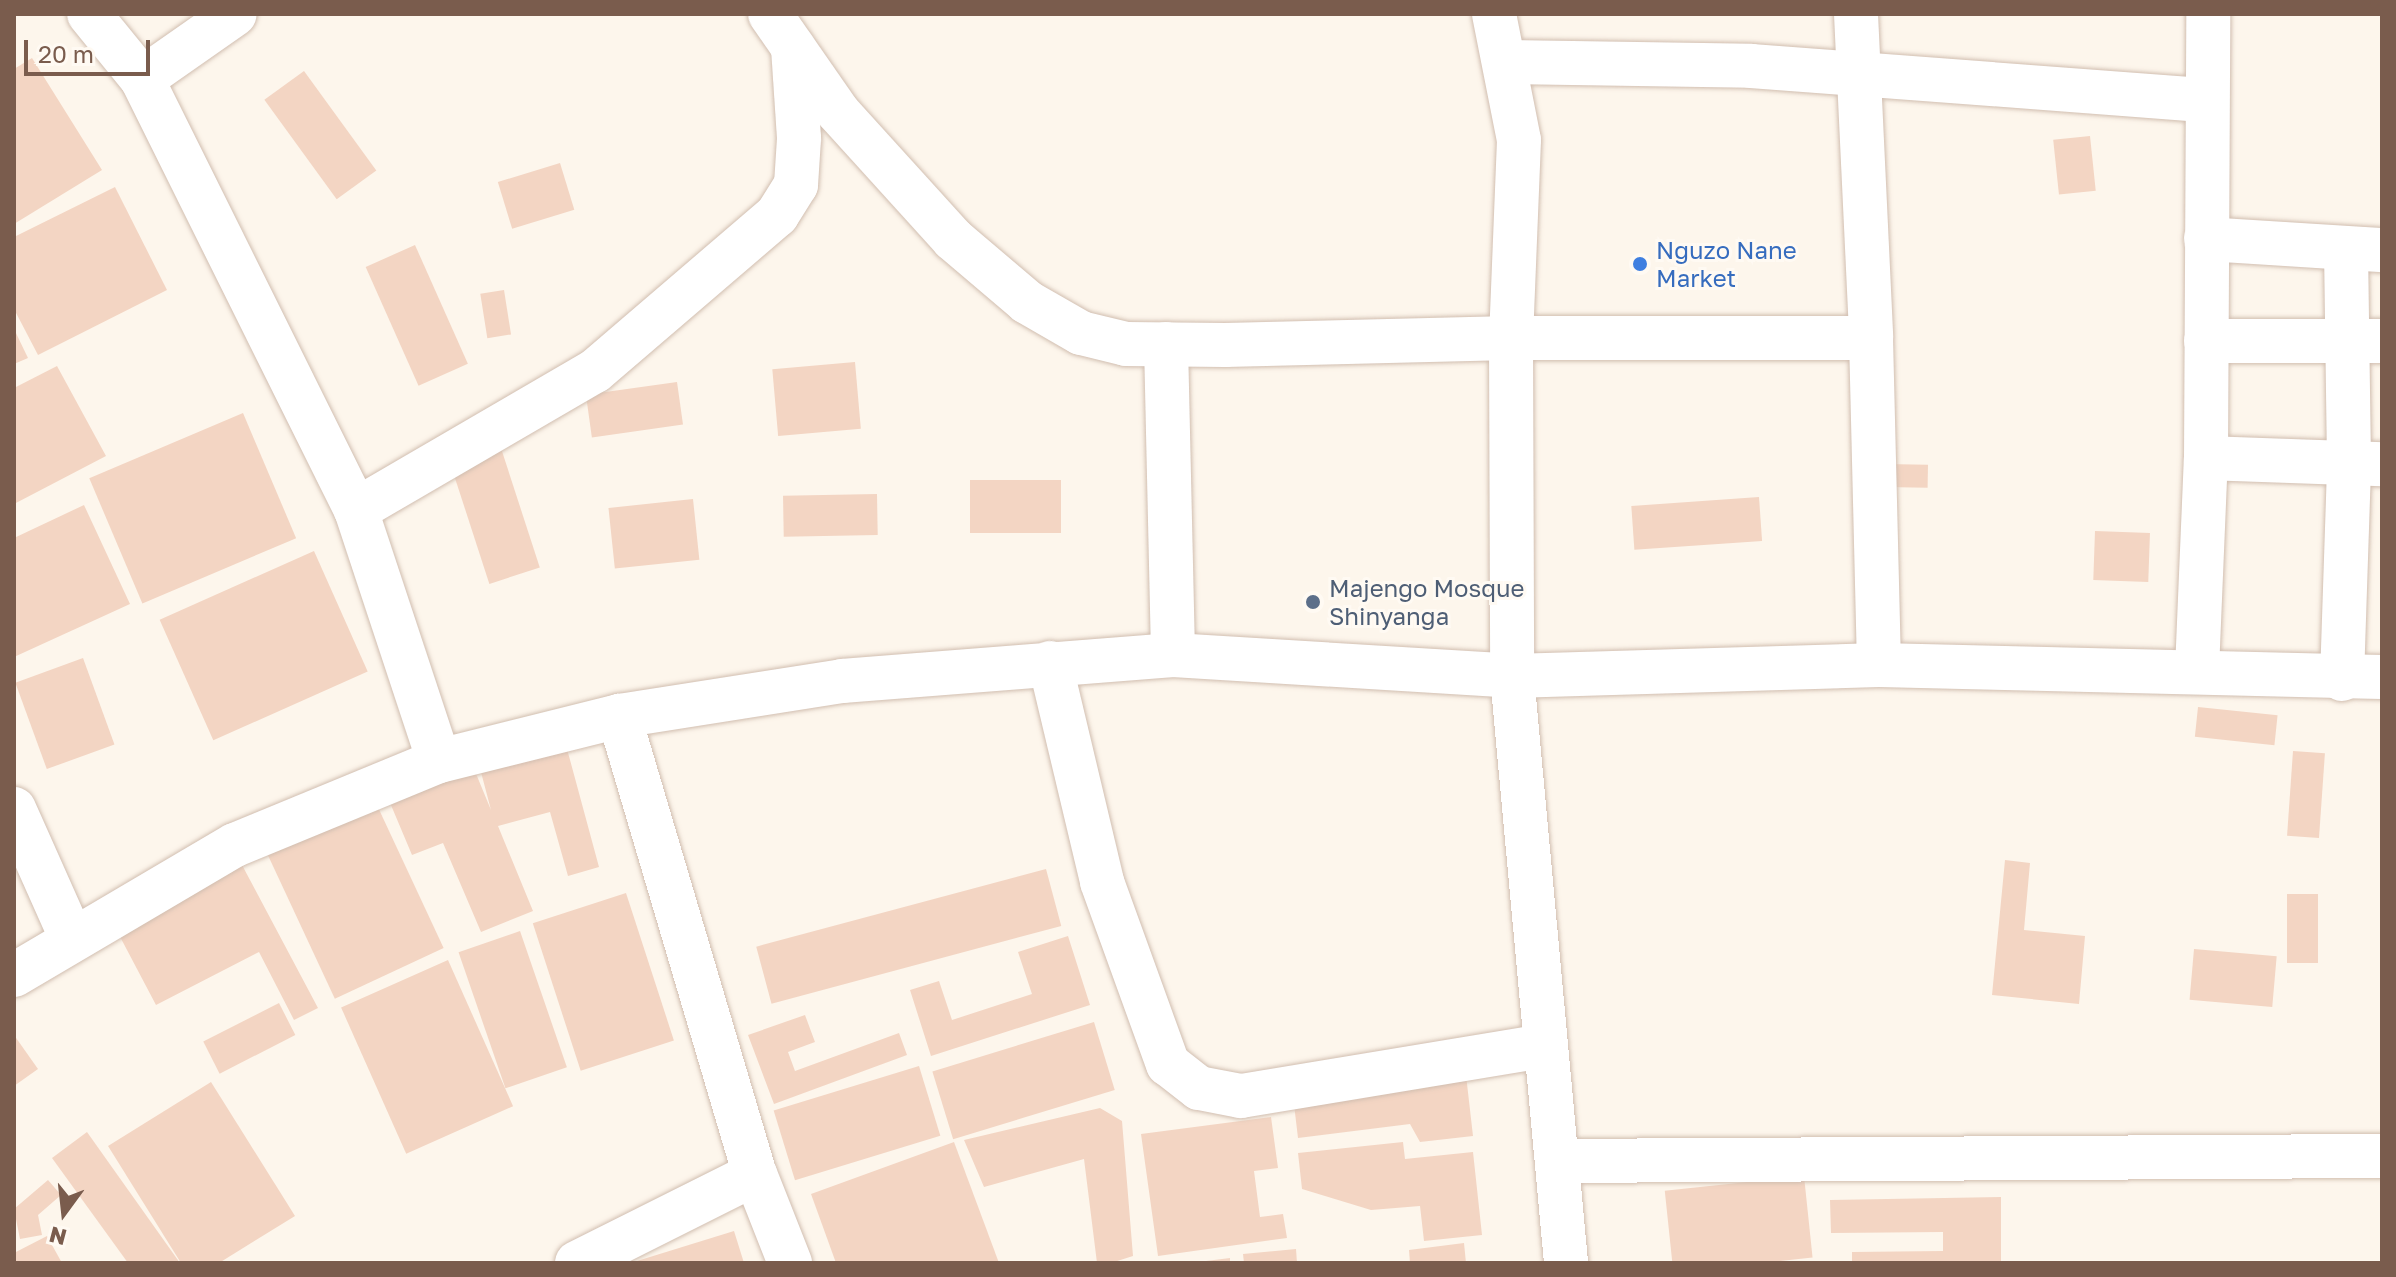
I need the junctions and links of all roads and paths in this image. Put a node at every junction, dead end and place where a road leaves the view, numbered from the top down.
1 (89, 14) edge
2 (235, 14) edge
3 (1494, 14) edge
4 (1856, 14) edge
5 (2208, 14) edge
6 (782, 30) edge
7 (1507, 62) junction
8 (1861, 75) junction
9 (142, 79) junction
10 (2206, 100) junction
11 (2206, 239) junction
12 (2364, 250) edge
13 (1511, 338) junction
14 (1871, 338) junction
15 (2206, 341) junction
16 (2366, 341) edge
17 (1166, 344) junction
18 (2206, 458) junction
19 (2366, 464) edge
20 (356, 510) junction
21 (1173, 655) junction
22 (1050, 663) junction
23 (1879, 665) junction
24 (2197, 670) junction
25 (1512, 676) junction
26 (2362, 678) edge
27 (619, 716) junction
28 (439, 761) junction
29 (14, 809) edge
30 (72, 939) junction
31 (14, 975) edge
32 (1542, 1046) junction
33 (2382, 1156) edge
34 (1557, 1161) junction
35 (755, 1174) junction
36 (577, 1263) edge
37 (790, 1263) edge
38 (1566, 1263) edge

1 - 9 street
2 - 9 street
3 - 7 street
4 - 8 street
5 - 10 street
6 - 17 street
6 - 20 street
7 - 8 street
7 - 13 street
8 - 10 street
8 - 14 street
9 - 20 street
10 - 11 street
11 - 12 street
11 - 15 street
12 - 16 street
13 - 14 street
13 - 17 street
13 - 25 street
14 - 23 street
15 - 16 street
15 - 18 street
16 - 19 street
17 - 21 street
18 - 19 street
18 - 24 street
19 - 26 street
20 - 28 street
21 - 22 street
21 - 25 street
22 - 27 street
22 - 32 street
23 - 24 street
23 - 25 street
24 - 26 street
25 - 32 street
27 - 28 street
27 - 35 street
28 - 30 street
29 - 30 street
30 - 31 street
32 - 34 street
33 - 34 street
34 - 38 street
35 - 36 street
35 - 37 street

